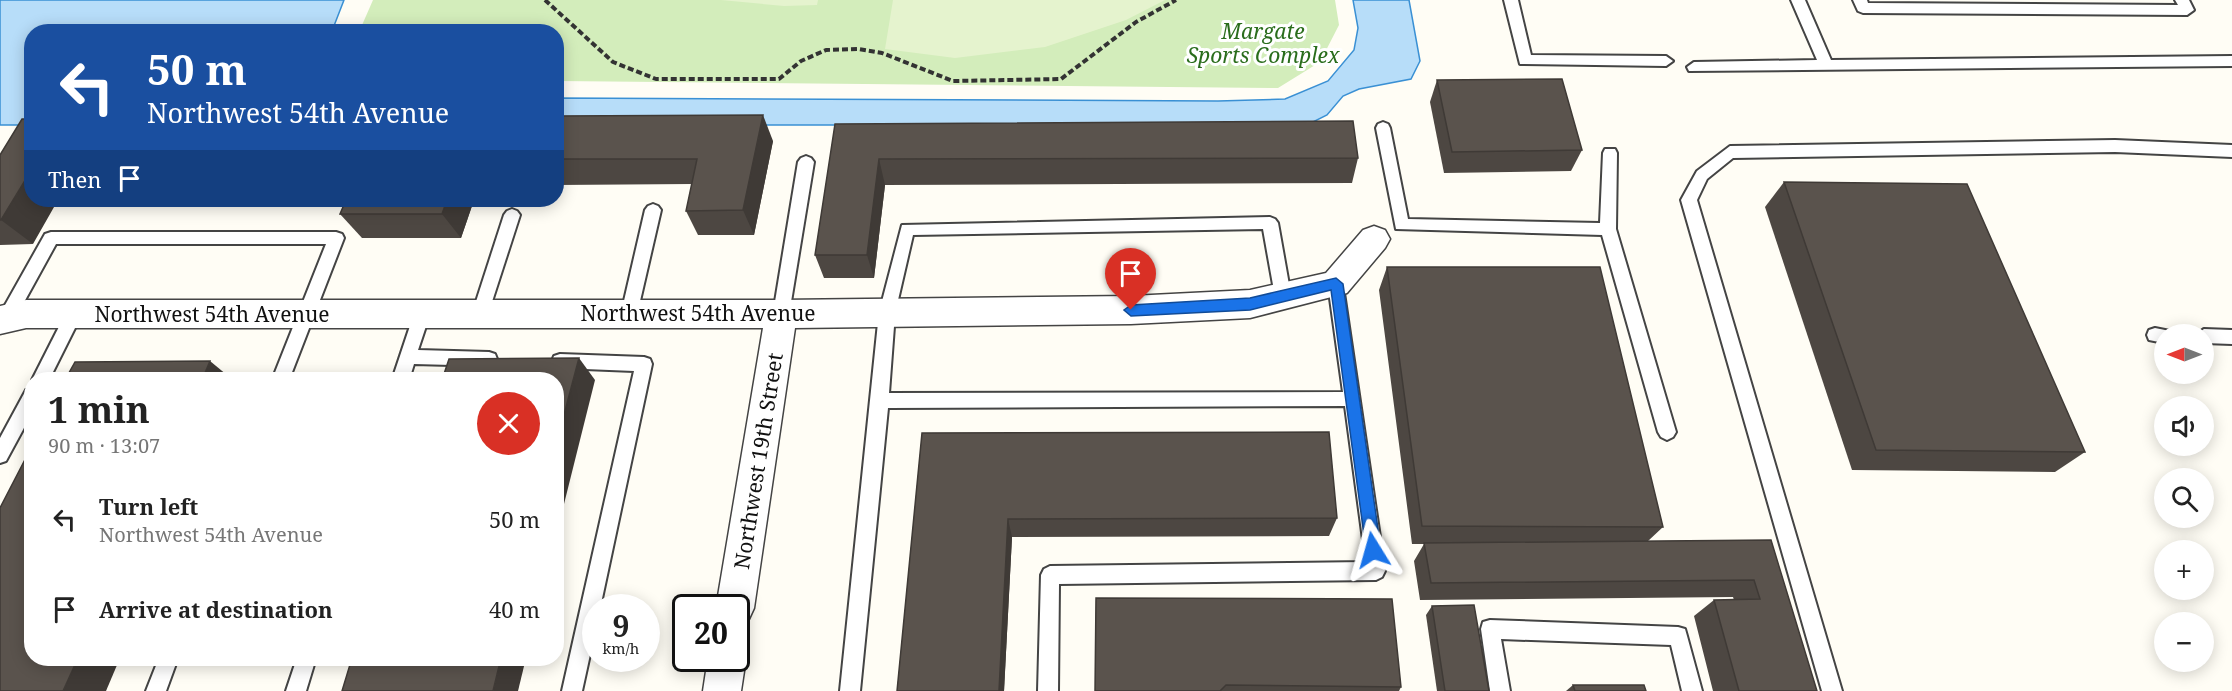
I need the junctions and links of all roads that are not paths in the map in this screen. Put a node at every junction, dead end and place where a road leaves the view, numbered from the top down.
1 (1510, 0) edge
2 (1798, 0) edge
3 (1860, 0) edge
4 (2182, 0) edge
5 (1666, 61) dead end
6 (2232, 61) edge
7 (1826, 64) junction
8 (1694, 67) dead end
9 (1383, 128) dead end
10 (2232, 151) edge
11 (1610, 153) dead end
12 (806, 162) dead end
13 (652, 210) dead end
14 (512, 215) dead end
15 (1608, 229) junction
16 (1388, 232) junction
17 (1336, 284) junction
18 (1283, 296) junction
19 (887, 313) junction
20 (74, 314) junction
21 (307, 314) junction
22 (422, 314) junction
23 (480, 314) junction
24 (629, 314) junction
25 (782, 314) junction
26 (3, 320) edge
27 (2214, 336) edge
28 (2232, 337) edge
29 (408, 357) junction
30 (502, 360) edge
31 (537, 361) edge
32 (43, 372) edge
33 (283, 372) edge
34 (403, 372) edge
35 (1353, 399) junction
36 (880, 401) junction
37 (24, 410) edge
38 (1667, 432) dead end
39 (0, 455) edge
40 (737, 594) edge
41 (166, 666) edge
42 (304, 666) edge
43 (725, 672) edge
44 (156, 691) edge
45 (296, 691) edge
46 (572, 691) edge
47 (722, 691) edge
48 (850, 691) edge
49 (1048, 691) edge
50 (1500, 691) edge
51 (1692, 691) edge
52 (1832, 691) edge

1 - 5 lane
2 - 7 lane
3 - 4 lane
6 - 7 lane
7 - 8 lane
9 - 16 lane
10 - 52 lane
11 - 15 lane
12 - 25 lane
13 - 24 lane
14 - 23 lane
15 - 16 lane
15 - 38 lane
16 - 17 street
17 - 18 street, Northwest 54th Avenue
17 - 35 lane
18 - 19 street, Northwest 54th Avenue
18 - 19 lane
19 - 25 street, Northwest 54th Avenue
19 - 36 lane
20 - 21 street, Northwest 54th Avenue
20 - 26 street, Northwest 54th Avenue
20 - 32 lane
21 - 22 street, Northwest 54th Avenue
21 - 26 lane
21 - 33 lane
22 - 23 street, Northwest 54th Avenue
22 - 29 lane
23 - 24 street, Northwest 54th Avenue
24 - 25 street, Northwest 54th Avenue
25 - 40 street, Northwest 19th Street
27 - 28 lane
29 - 30 lane
29 - 34 lane
31 - 46 lane
35 - 36 lane
35 - 49 lane
36 - 48 lane
37 - 39 lane
41 - 44 lane
42 - 45 lane
43 - 47 street
50 - 51 lane

